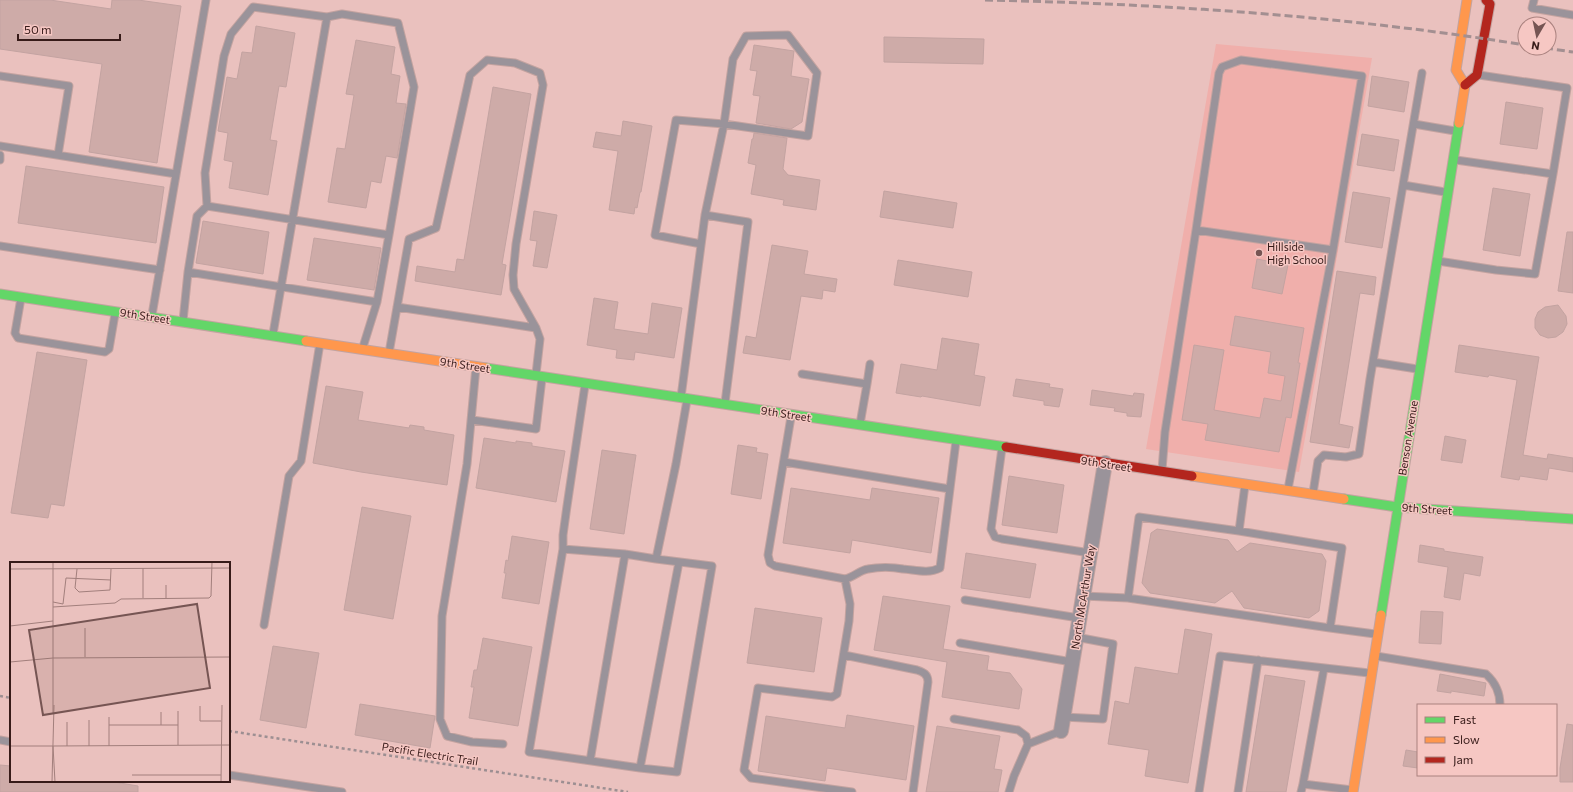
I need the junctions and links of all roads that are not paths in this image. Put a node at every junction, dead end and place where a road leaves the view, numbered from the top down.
1 (206, 0) edge
2 (1467, 0) edge
3 (1486, 0) edge
4 (1534, 0) edge
5 (1573, 15) edge
6 (327, 17) junction
7 (1422, 73) dead end
8 (1477, 75) junction
9 (0, 76) edge
10 (1465, 85) junction
11 (1570, 89) edge
12 (724, 124) junction
13 (1414, 124) junction
14 (1457, 131) junction
15 (0, 146) edge
16 (0, 155) edge
17 (58, 155) junction
18 (1452, 159) junction
19 (0, 160) edge
20 (176, 174) junction
21 (1553, 174) junction
22 (1403, 185) junction
23 (1447, 192) junction
24 (207, 206) junction
25 (705, 215) junction
26 (292, 220) junction
27 (1196, 230) junction
28 (389, 235) junction
29 (701, 244) junction
30 (0, 246) edge
31 (1333, 250) junction
32 (1436, 260) junction
33 (160, 270) junction
34 (188, 272) junction
35 (281, 286) junction
36 (0, 294) edge
37 (22, 297) junction
38 (377, 302) junction
39 (397, 307) junction
40 (115, 312) junction
41 (152, 317) junction
42 (183, 322) junction
43 (536, 328) junction
44 (273, 336) junction
45 (320, 343) junction
46 (362, 350) junction
47 (389, 354) junction
48 (1373, 362) junction
49 (870, 364) dead end
50 (476, 367) junction
51 (1419, 369) junction
52 (802, 374) dead end
53 (539, 377) junction
54 (585, 383) junction
55 (867, 384) junction
56 (684, 399) junction
57 (725, 405) junction
58 (792, 415) junction
59 (472, 420) junction
60 (860, 426) junction
61 (956, 441) junction
62 (1002, 448) junction
63 (784, 462) junction
64 (1105, 463) junction
65 (1162, 472) junction
66 (1245, 484) junction
67 (950, 489) junction
68 (1288, 491) junction
69 (1313, 495) junction
70 (1397, 508) junction
71 (1573, 519) edge
72 (1239, 530) junction
73 (563, 550) junction
74 (1090, 553) junction
75 (625, 554) junction
76 (656, 560) junction
77 (679, 562) junction
78 (846, 579) junction
79 (1083, 596) junction
80 (1128, 598) junction
81 (965, 600) dead end
82 (1079, 618) junction
83 (264, 625) dead end
84 (1330, 628) junction
85 (1378, 634) junction
86 (1076, 637) junction
87 (960, 642) dead end
88 (844, 655) junction
89 (1374, 655) junction
90 (1258, 660) junction
91 (1072, 662) junction
92 (1324, 668) junction
93 (1371, 674) junction
94 (1500, 704) edge
95 (1063, 717) junction
96 (954, 719) dead end
97 (1061, 731) joint
98 (0, 740) edge
99 (10, 742) edge
100 (503, 744) dead end
101 (1028, 744) junction
102 (590, 761) junction
103 (640, 768) junction
104 (230, 775) edge
105 (1303, 784) junction
106 (1353, 791) edge
107 (342, 792) edge
108 (852, 792) edge
109 (913, 792) edge
110 (1009, 792) edge
111 (1198, 792) edge
112 (1238, 792) edge
113 (1301, 792) edge

1 - 20 lane
2 - 10 street
3 - 8 street
4 - 5 lane
6 - 24 lane
6 - 26 lane
6 - 28 lane
7 - 13 lane
8 - 10 street
8 - 11 lane
9 - 17 lane
10 - 14 street, Benson Avenue
11 - 21 lane
12 - 12 lane
12 - 25 lane
12 - 29 lane
13 - 14 lane
13 - 22 lane
14 - 18 street, Benson Avenue
15 - 17 lane
16 - 19 lane
17 - 20 lane
18 - 21 lane
18 - 23 street, Benson Avenue
20 - 33 lane
21 - 32 lane
22 - 23 lane
22 - 48 lane
23 - 32 street, Benson Avenue
24 - 26 lane
24 - 34 lane
25 - 29 lane
25 - 57 lane
26 - 28 lane
26 - 35 lane
27 - 31 lane
27 - 31 lane
27 - 65 lane
28 - 38 lane
29 - 56 lane
30 - 33 lane
31 - 68 lane
32 - 51 street, Benson Avenue
33 - 41 lane
34 - 35 lane
34 - 42 lane
35 - 38 lane
35 - 44 lane
36 - 37 street, 9th Street
37 - 40 street, 9th Street
37 - 40 lane
38 - 46 lane
39 - 43 lane
39 - 43 lane
39 - 47 lane
40 - 41 street, 9th Street
41 - 42 street, 9th Street
42 - 44 street, 9th Street
43 - 53 lane
44 - 45 street, 9th Street
45 - 46 street, 9th Street
45 - 83 lane
46 - 47 street, 9th Street
47 - 50 street, 9th Street
48 - 51 lane
48 - 69 lane
49 - 55 lane
50 - 53 street, 9th Street
50 - 59 lane
51 - 70 street, Benson Avenue
52 - 55 lane
53 - 54 street, 9th Street
53 - 59 lane
54 - 56 street, 9th Street
54 - 73 lane
55 - 60 lane
56 - 57 street, 9th Street
56 - 76 lane
57 - 58 street, 9th Street
58 - 60 street, 9th Street
58 - 63 lane
59 - 100 lane
60 - 61 street, 9th Street
61 - 62 street, 9th Street
61 - 67 lane
62 - 64 street, 9th Street
62 - 74 lane
63 - 67 lane
63 - 78 lane
64 - 65 street, 9th Street
64 - 74 street, North McArthur Way
65 - 66 street, 9th Street
66 - 68 street, 9th Street
66 - 72 lane
67 - 78 lane
68 - 69 street, 9th Street
69 - 70 street, 9th Street
70 - 71 street, 9th Street
70 - 85 street, Benson Avenue
72 - 80 lane
72 - 84 lane
73 - 75 lane
73 - 102 lane
74 - 79 street, North McArthur Way
75 - 76 lane
75 - 102 lane
76 - 77 lane
77 - 103 lane
77 - 103 lane
78 - 88 lane
79 - 80 lane
79 - 82 street, North McArthur Way
80 - 84 lane
81 - 82 lane
82 - 86 street, North McArthur Way
84 - 85 lane
85 - 89 street, Benson Avenue
86 - 91 street, North McArthur Way
86 - 95 lane
87 - 91 lane
88 - 108 lane
88 - 109 lane
89 - 93 street, Benson Avenue
89 - 94 lane
90 - 92 lane
90 - 111 lane
90 - 112 lane
91 - 95 street, North McArthur Way
92 - 93 lane
92 - 105 lane
93 - 106 street, Benson Avenue
95 - 97 street, North McArthur Way
96 - 101 lane
97 - 101 lane
98 - 99 lane
101 - 110 lane
102 - 103 lane
104 - 107 lane
105 - 106 lane
105 - 113 lane

